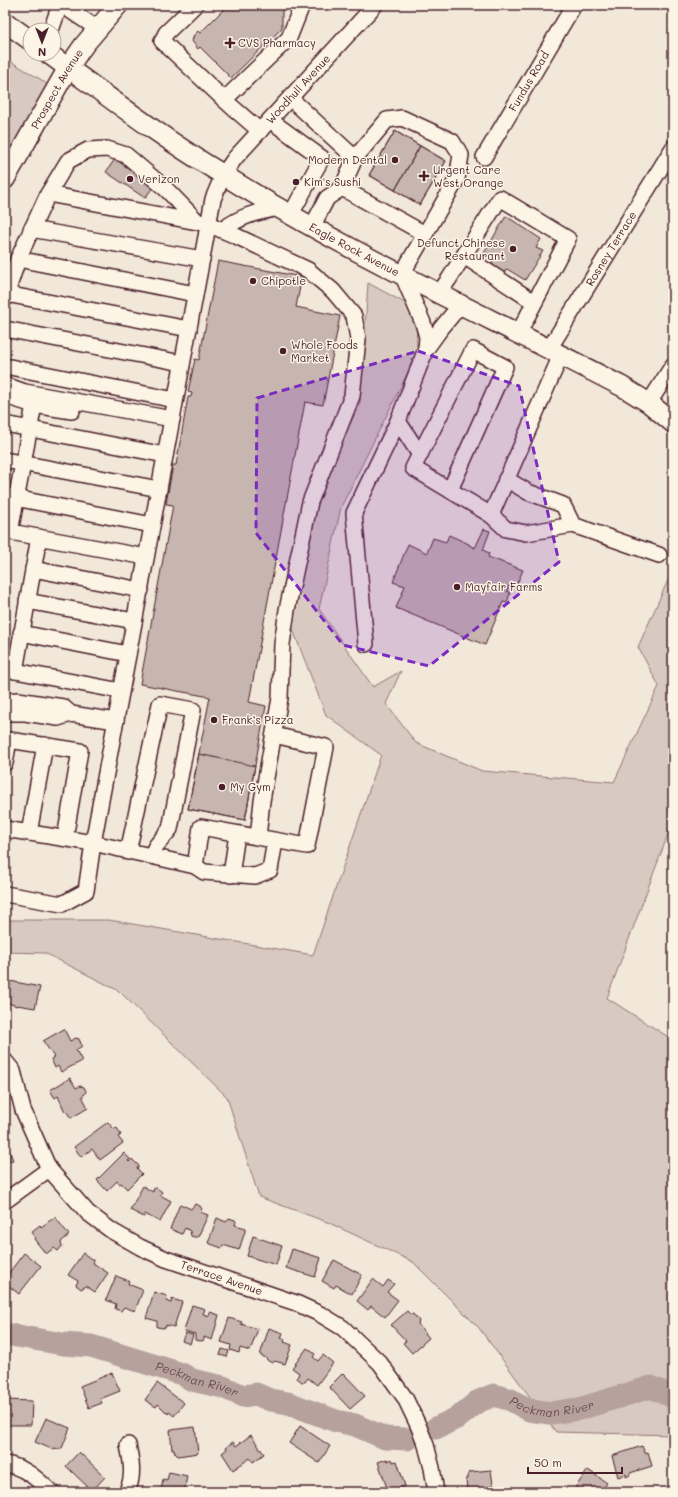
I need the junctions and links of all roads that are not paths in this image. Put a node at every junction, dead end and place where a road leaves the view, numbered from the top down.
1 (61, 5) edge
2 (118, 5) edge
3 (195, 5) edge
4 (302, 5) edge
5 (375, 5) edge
6 (574, 5) edge
7 (5, 22) edge
8 (54, 22) edge
9 (98, 29) junction
10 (22, 34) edge
11 (60, 62) edge
12 (68, 68) junction
13 (290, 98) junction
14 (224, 100) junction
15 (265, 125) junction
16 (673, 148) edge
17 (484, 157) dead end
18 (356, 158) junction
19 (223, 175) junction
20 (5, 179) edge
21 (305, 187) junction
22 (342, 188) junction
23 (48, 194) junction
24 (327, 198) junction
25 (285, 211) junction
26 (203, 223) junction
27 (312, 227) junction
28 (31, 229) junction
29 (222, 230) junction
30 (425, 234) junction
31 (464, 256) junction
32 (18, 259) junction
33 (202, 259) junction
34 (402, 274) junction
35 (439, 293) junction
36 (195, 294) junction
37 (6, 297) edge
38 (534, 302) junction
39 (461, 304) junction
40 (5, 328) edge
41 (189, 329) junction
42 (518, 334) junction
43 (426, 349) junction
44 (555, 352) junction
45 (182, 363) junction
46 (673, 365) edge
47 (5, 366) edge
48 (5, 385) edge
49 (5, 396) edge
50 (175, 400) junction
51 (34, 404) junction
52 (650, 404) junction
53 (398, 421) junction
54 (673, 423) edge
55 (5, 424) edge
56 (171, 424) junction
57 (30, 429) junction
58 (165, 456) junction
59 (420, 456) junction
60 (5, 460) edge
61 (23, 463) junction
62 (506, 480) junction
63 (159, 489) junction
64 (450, 490) junction
65 (11, 497) edge
66 (491, 515) junction
67 (152, 525) junction
68 (573, 525) junction
69 (8, 532) edge
70 (39, 537) junction
71 (658, 555) dead end
72 (146, 557) junction
73 (33, 570) junction
74 (141, 590) junction
75 (27, 601) junction
76 (134, 621) junction
77 (21, 633) junction
78 (366, 644) dead end
79 (128, 654) junction
80 (10, 670) edge
81 (121, 691) junction
82 (5, 701) edge
83 (5, 713) edge
84 (71, 714) junction
85 (116, 721) junction
86 (274, 735) junction
87 (45, 745) junction
88 (5, 762) edge
89 (5, 829) edge
90 (29, 833) junction
91 (237, 834) junction
92 (258, 837) junction
93 (65, 838) junction
94 (275, 841) junction
95 (93, 843) junction
96 (128, 852) junction
97 (151, 856) junction
98 (195, 866) junction
99 (231, 874) junction
100 (5, 894) edge
101 (5, 1062) edge
102 (49, 1169) junction
103 (5, 1200) edge
104 (128, 1445) dead end
105 (5, 1464) edge
106 (51, 1492) edge
107 (126, 1492) edge
108 (436, 1492) edge

1 - 8 street
1 - 9 street
2 - 9 main road, Prospect Avenue
3 - 14 street
4 - 14 street
5 - 13 street, Woodhull Avenue
6 - 17 street, Fundus Road
7 - 10 main road
9 - 12 main road, Prospect Avenue
11 - 12 main road, Eagle Rock Avenue
12 - 19 main road, Eagle Rock Avenue
12 - 20 main road, Prospect Avenue
13 - 15 street, Woodhull Avenue
13 - 18 street
14 - 15 street
15 - 19 street, Woodhull Avenue
15 - 21 street
16 - 44 street, Rosney Terrace
18 - 22 street
18 - 30 street
19 - 25 main road, Eagle Rock Avenue
19 - 26 street, Woodhull Avenue
21 - 24 street
21 - 25 street
22 - 24 street
22 - 30 street
23 - 26 street
23 - 26 street
23 - 28 street
24 - 27 street
25 - 27 main road, Eagle Rock Avenue
25 - 29 street
26 - 29 street
26 - 33 street, Woodhull Avenue
27 - 34 main road, Eagle Rock Avenue
28 - 32 street
28 - 33 street
29 - 86 street
30 - 34 street
31 - 35 street
31 - 38 street
31 - 38 street
32 - 36 street
32 - 37 street
33 - 36 street, Woodhull Avenue
34 - 35 main road, Eagle Rock Avenue
34 - 43 street
35 - 39 main road, Eagle Rock Avenue
36 - 41 street, Woodhull Avenue
37 - 41 street
38 - 42 street
39 - 42 main road, Eagle Rock Avenue
39 - 43 street
40 - 45 street
41 - 45 street, Woodhull Avenue
42 - 44 main road, Eagle Rock Avenue
43 - 53 street
44 - 52 main road, Eagle Rock Avenue
44 - 62 street, Rosney Terrace
45 - 50 street, Woodhull Avenue
46 - 52 street
47 - 50 street
48 - 56 street
49 - 51 street
50 - 56 street, Woodhull Avenue
51 - 56 street
51 - 57 street
52 - 54 main road, Eagle Rock Avenue
53 - 59 street
53 - 78 street
55 - 57 street
56 - 58 street, Woodhull Avenue
57 - 58 street
57 - 61 street
58 - 63 street, Woodhull Avenue
59 - 64 street
59 - 64 street
60 - 61 street
61 - 63 street
61 - 65 street
62 - 66 street, Rosney Terrace
62 - 68 street
63 - 67 street, Woodhull Avenue
64 - 66 street
65 - 67 street
65 - 69 street
66 - 68 street
67 - 72 street, Woodhull Avenue
68 - 71 street
69 - 70 street
70 - 72 street
70 - 73 street
72 - 74 street, Woodhull Avenue
73 - 74 street
73 - 75 street
74 - 76 street, Woodhull Avenue
75 - 76 street
75 - 77 street
76 - 79 street, Woodhull Avenue
77 - 79 street
77 - 80 street
79 - 81 street, Woodhull Avenue
80 - 81 street
81 - 85 street, Woodhull Avenue
82 - 84 street
83 - 84 street
84 - 85 street
85 - 95 street, Woodhull Avenue
86 - 92 street
86 - 94 street
87 - 88 street
87 - 90 street
87 - 93 street
89 - 90 street
90 - 93 street
91 - 92 street
91 - 98 street
91 - 99 street
92 - 94 street
93 - 95 street
94 - 99 street
95 - 96 street
95 - 100 street, Woodhull Avenue
96 - 97 street
96 - 97 street
97 - 98 street
98 - 99 street
101 - 102 street, Terrace Avenue
102 - 103 street
102 - 108 street, Terrace Avenue
104 - 107 street
105 - 106 street

